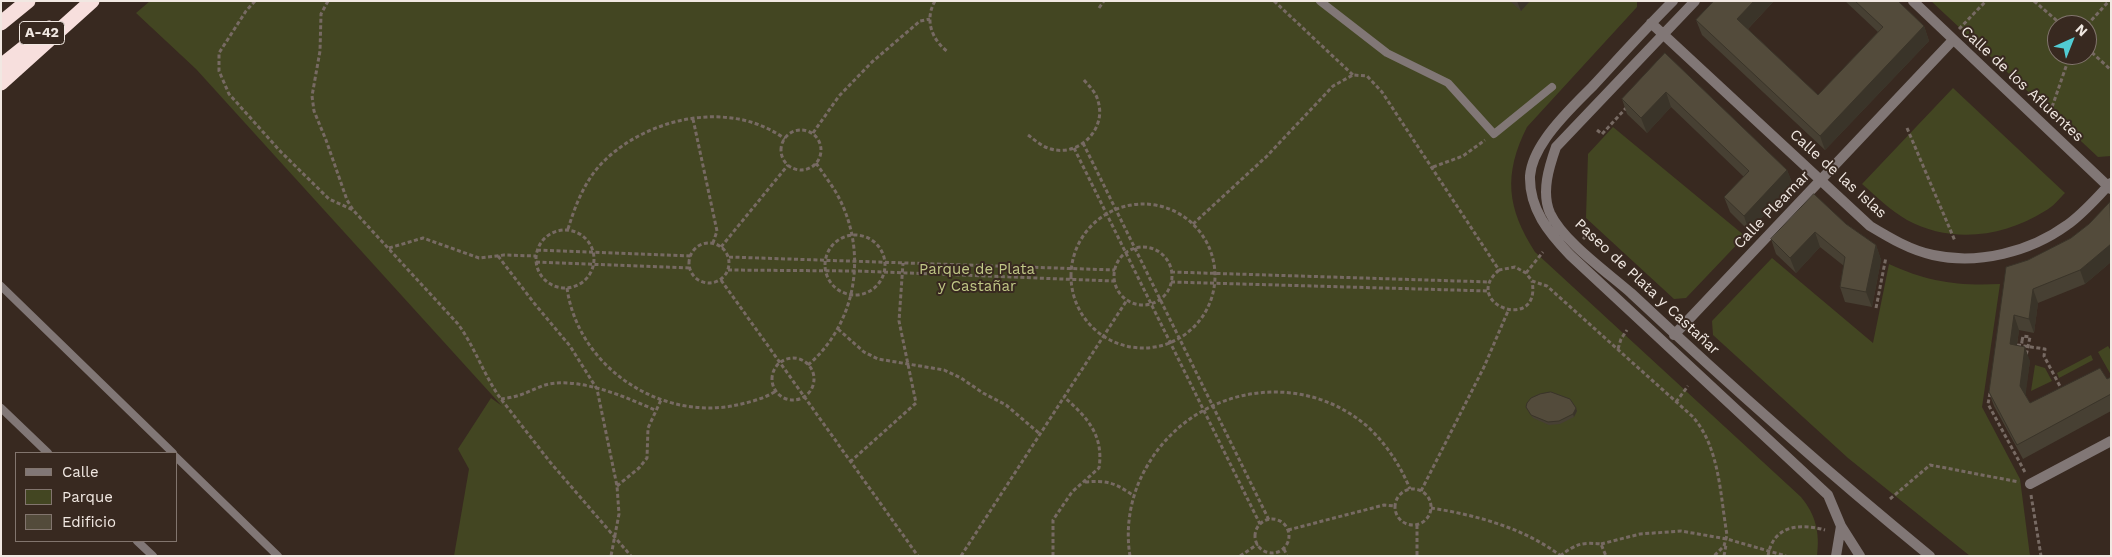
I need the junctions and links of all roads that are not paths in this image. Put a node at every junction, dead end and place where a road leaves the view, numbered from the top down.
1 (28, 1) edge
2 (83, 1) edge
3 (92, 1) edge
4 (1320, 1) edge
5 (1661, 1) edge
6 (1673, 1) edge
7 (1694, 1) edge
8 (1913, 1) edge
9 (1661, 13) junction
10 (1, 23) edge
11 (1651, 23) junction
12 (1663, 34) junction
13 (1953, 40) junction
14 (1, 66) edge
15 (1, 84) edge
16 (1552, 87) dead end
17 (1821, 181) junction
18 (2110, 186) edge
19 (1, 286) edge
20 (1674, 335) junction
21 (1, 408) edge
22 (2111, 441) edge
23 (47, 452) edge
24 (172, 452) edge
25 (178, 459) edge
26 (2030, 484) road end
27 (1841, 526) junction
28 (138, 542) edge
29 (153, 556) edge
30 (278, 556) edge
31 (1836, 556) edge
32 (1860, 556) edge
33 (1930, 556) edge

1 - 10 highway, A-42
2 - 14 highway, A-42
3 - 15 highway
4 - 16 lane
5 - 9 lane
6 - 9 street, Paseo de Plata y Castañar
7 - 12 street, Paseo de Plata y Castañar
8 - 13 street, Calle de los Afluentes
9 - 11 street, Paseo de Plata y Castañar
11 - 12 street, Calle de las Islas
11 - 27 street, Paseo de Plata y Castañar
12 - 17 street, Calle de las Islas
12 - 20 street, Paseo de Plata y Castañar
13 - 17 street, Calle Pleamar
13 - 18 street, Calle de los Afluentes
17 - 18 street, Calle de las Islas
17 - 20 street, Calle Pleamar
19 - 24 lane
20 - 33 street, Paseo de Plata y Castañar
21 - 23 lane
22 - 26 street
25 - 30 lane
27 - 31 street
27 - 32 street, Paseo de Plata y Castañar
28 - 29 lane

